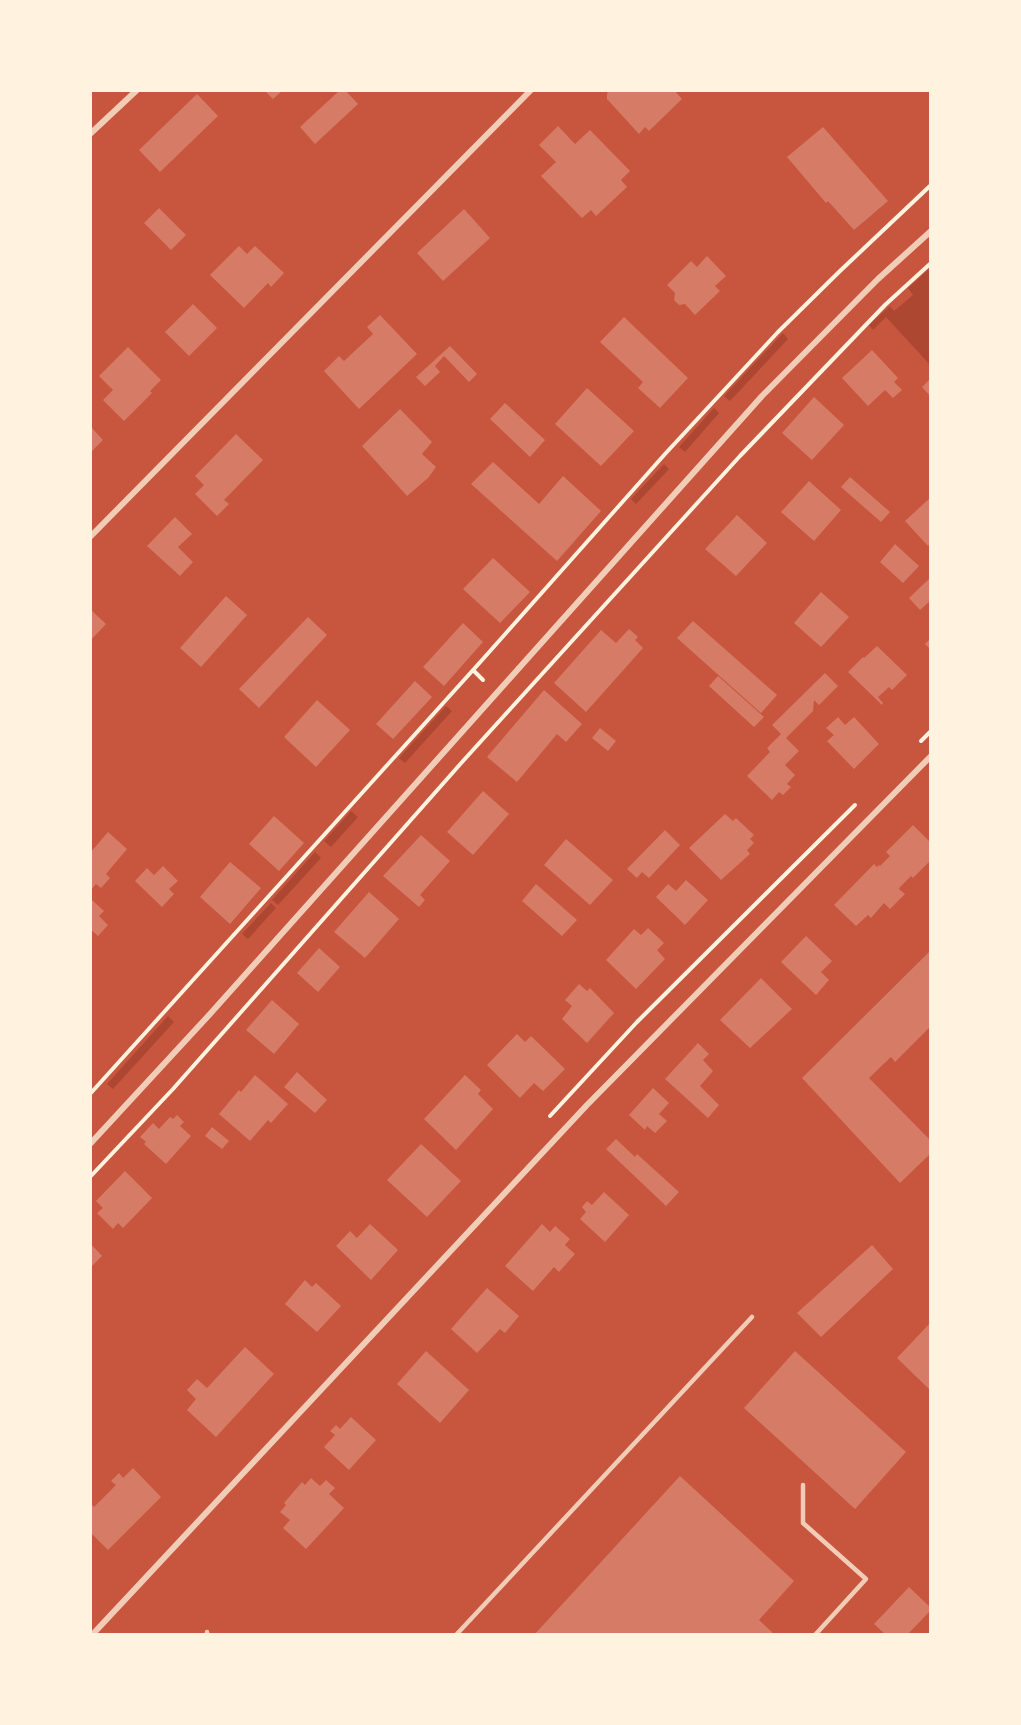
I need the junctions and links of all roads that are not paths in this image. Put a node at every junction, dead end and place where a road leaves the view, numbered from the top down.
1 (137, 90) edge
2 (531, 90) edge
3 (90, 134) edge
4 (931, 231) edge
5 (90, 537) edge
6 (931, 756) edge
7 (90, 1144) edge
8 (752, 1317) dead end
9 (803, 1485) dead end
10 (92, 1635) edge
11 (456, 1635) edge
12 (815, 1635) edge

1 - 3 street
2 - 5 street
4 - 7 street
6 - 10 street
8 - 11 lane
9 - 12 lane

